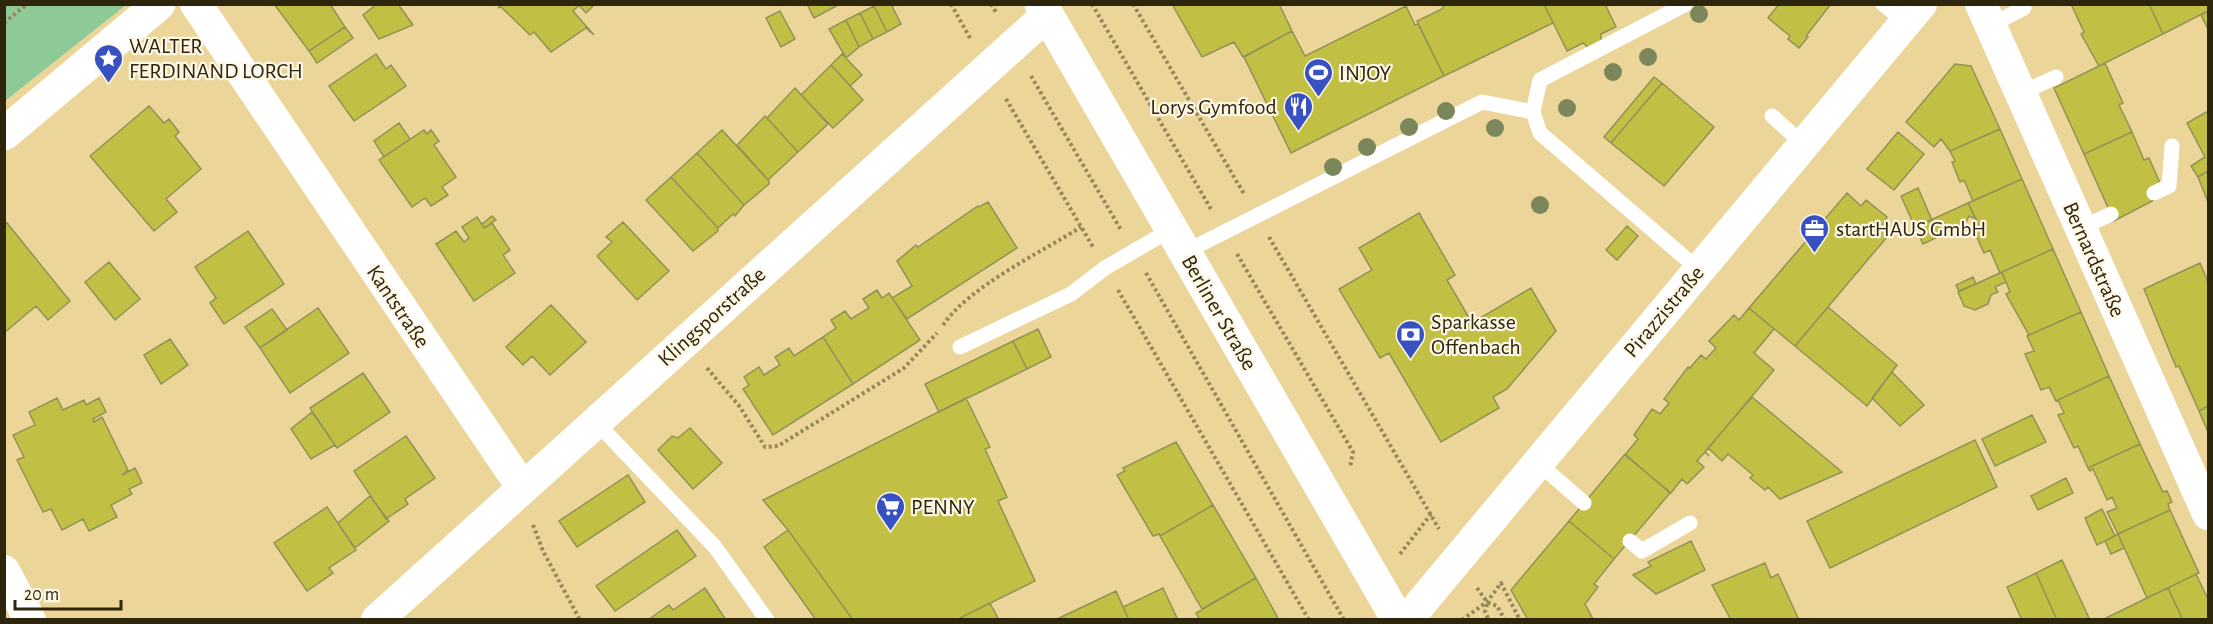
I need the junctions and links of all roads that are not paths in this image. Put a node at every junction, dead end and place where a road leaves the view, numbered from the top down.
1 (159, 4) edge
2 (196, 4) edge
3 (1686, 4) edge
4 (2024, 8) dead end
5 (1044, 10) edge
6 (1903, 11) edge
7 (1986, 15) edge
8 (2056, 77) dead end
9 (2021, 93) junction
10 (1533, 112) junction
11 (1772, 116) dead end
12 (4, 134) edge
13 (1803, 144) junction
14 (2172, 146) dead end
15 (2154, 193) dead end
16 (2111, 214) dead end
17 (2081, 228) junction
18 (1178, 240) junction
19 (1698, 269) junction
20 (960, 347) dead end
21 (595, 422) junction
22 (1537, 462) junction
23 (522, 487) junction
24 (1584, 503) dead end
25 (2208, 514) edge
26 (1690, 523) dead end
27 (1630, 541) dead end
28 (4, 571) edge
29 (30, 620) edge
30 (377, 620) edge
31 (767, 620) edge
32 (1398, 620) edge
33 (1407, 620) edge

1 - 12 main road
2 - 23 street, Kantstraße
3 - 10 lane
4 - 7 lane
5 - 18 main road, Berliner Straße
5 - 21 street, Klingsporstraße
6 - 13 street, Pirazzistraße
7 - 9 street, Bernardstraße
8 - 9 lane
9 - 17 street, Bernardstraße
10 - 18 lane
10 - 19 lane
11 - 13 lane
13 - 19 street, Pirazzistraße
14 - 15 lane
16 - 17 lane
17 - 25 street, Bernardstraße
18 - 20 lane
18 - 32 main road, Berliner Straße
19 - 22 street, Pirazzistraße
21 - 23 street, Klingsporstraße
21 - 31 lane
22 - 24 lane
22 - 33 street, Pirazzistraße
23 - 30 street, Klingsporstraße
26 - 27 lane
28 - 29 street

